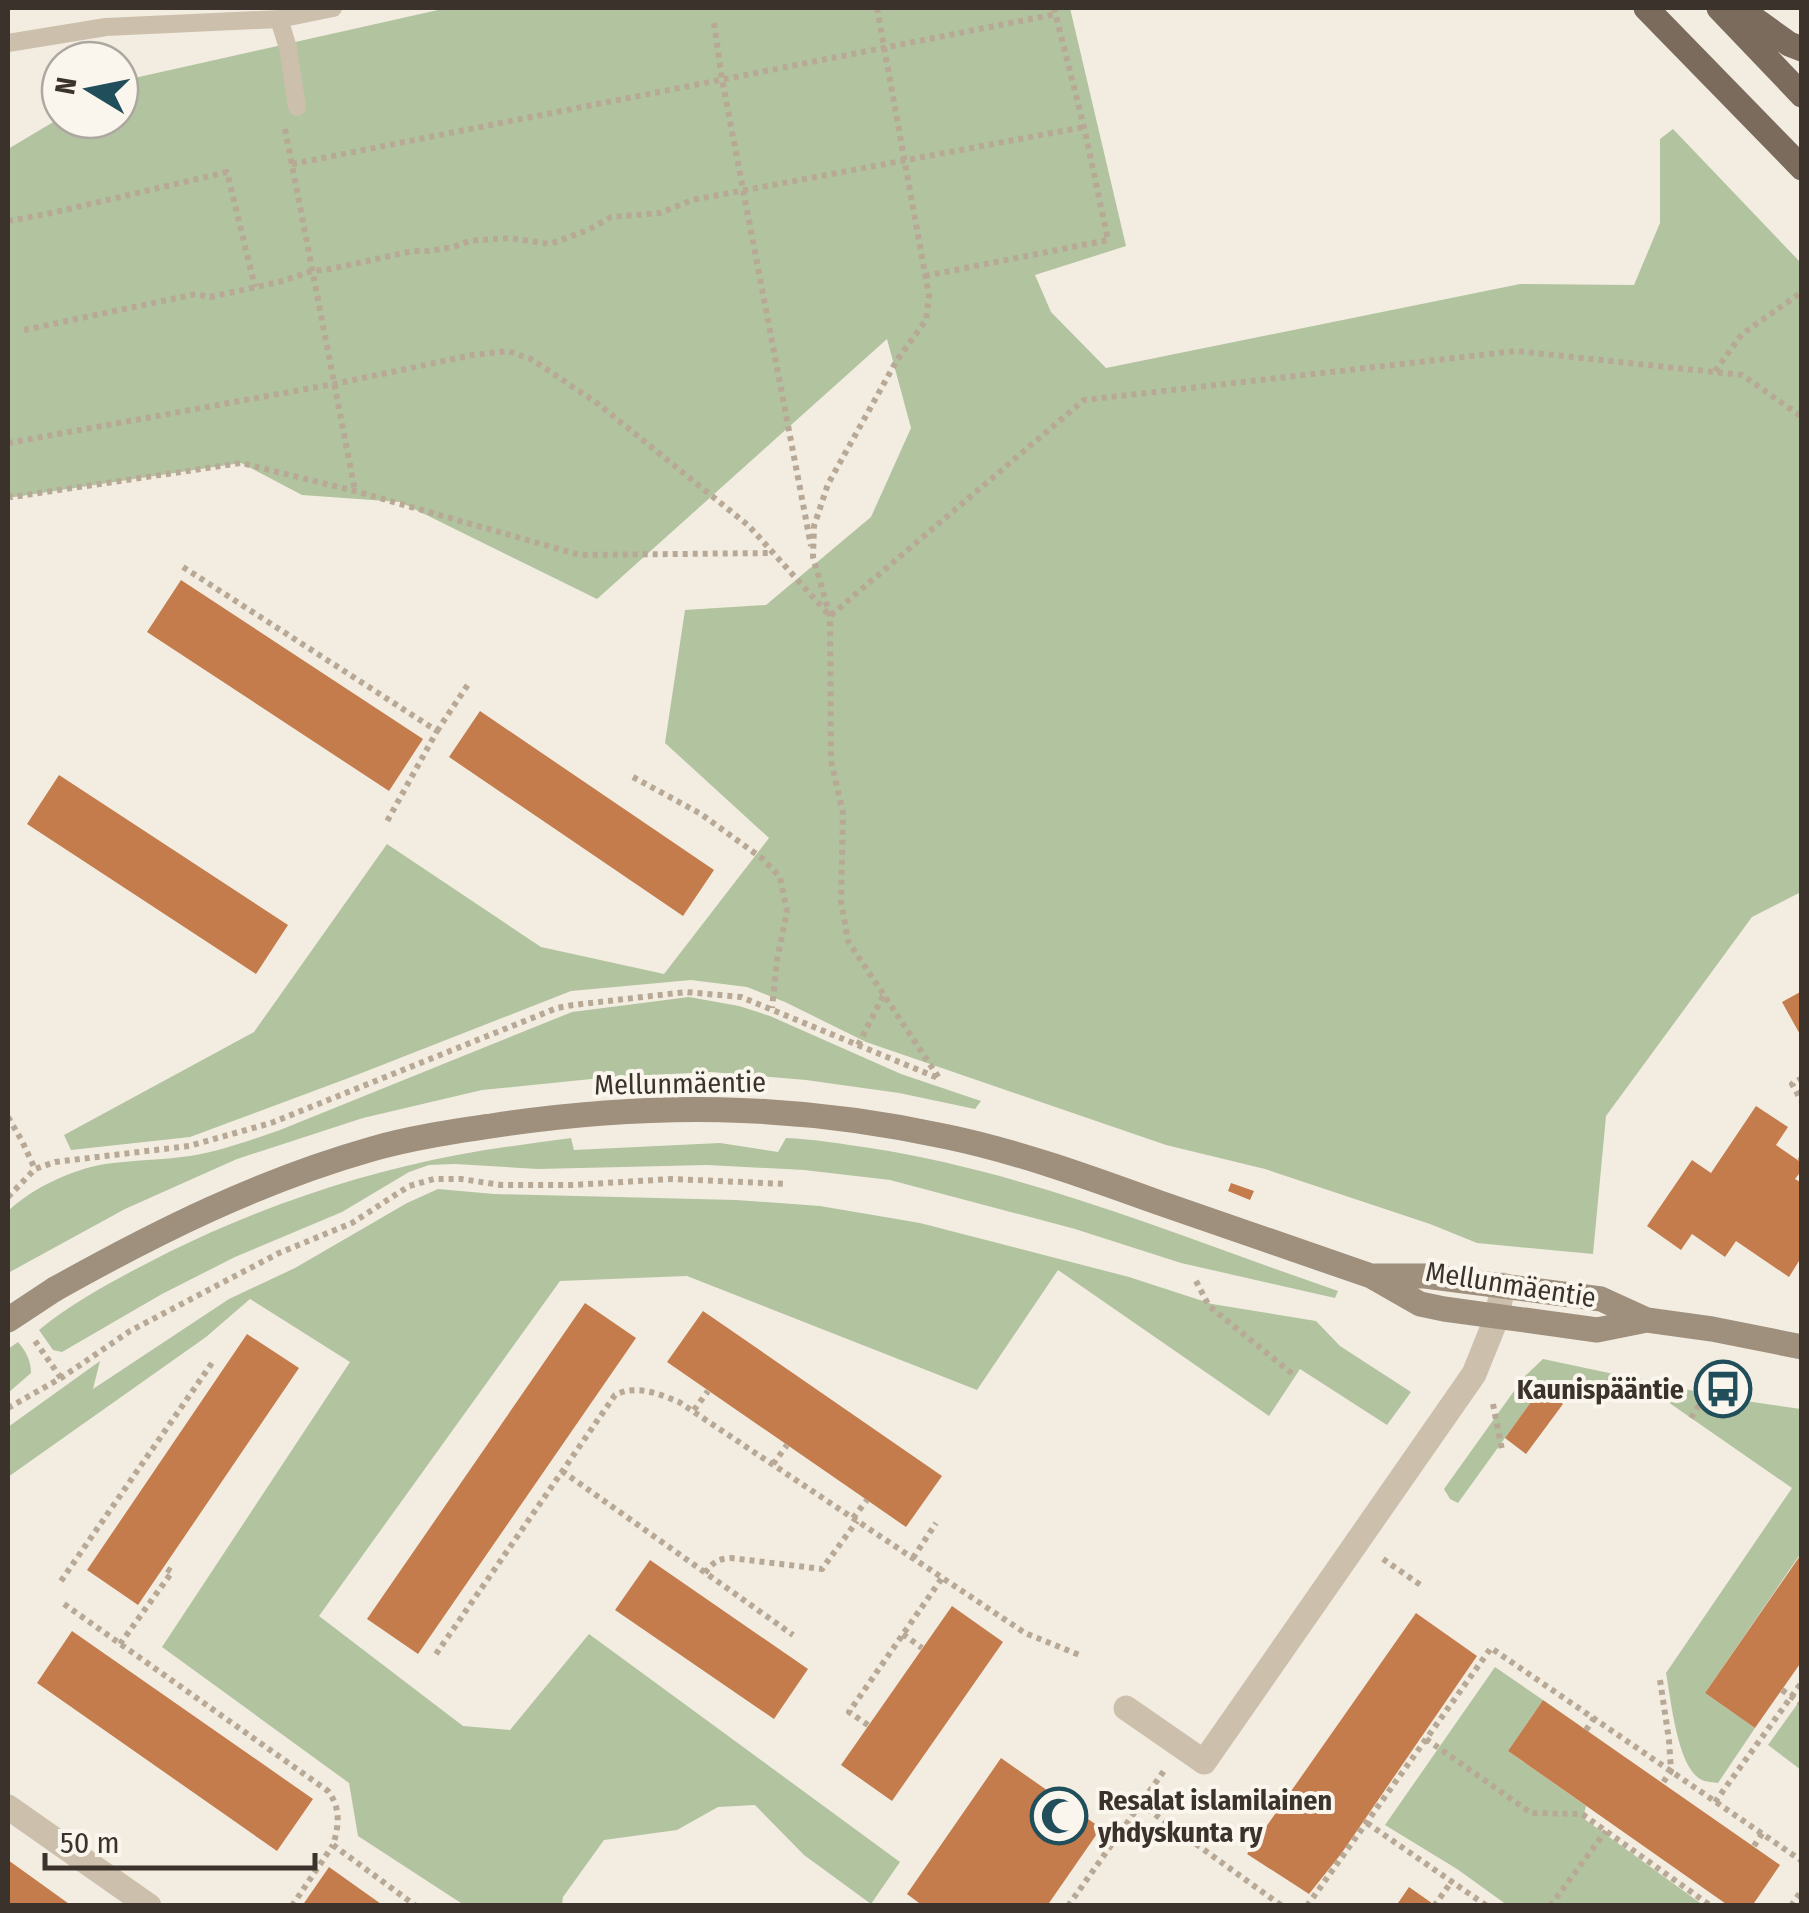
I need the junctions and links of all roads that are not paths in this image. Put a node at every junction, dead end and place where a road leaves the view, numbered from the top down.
1 (333, 8) edge
2 (1646, 8) edge
3 (1718, 8) edge
4 (1739, 8) edge
5 (280, 19) junction
6 (8, 44) edge
7 (1802, 49) edge
8 (1802, 94) edge
9 (296, 98) road end
10 (1802, 168) edge
11 (1371, 1276) junction
12 (1503, 1286) junction
13 (1497, 1317) junction
14 (8, 1320) edge
15 (1647, 1320) junction
16 (1802, 1348) edge
17 (1126, 1708) dead end
18 (8, 1807) edge
19 (149, 1906) edge

1 - 5 lane
2 - 10 main road
3 - 8 main road
4 - 7 main road
5 - 6 lane
5 - 9 lane
11 - 12 main road, Mellunmäentie
11 - 13 main road, Mellunmäentie
11 - 14 main road, Mellunmäentie, bridge
12 - 13 street
12 - 15 main road, Mellunmäentie
13 - 15 main road, Mellunmäentie
13 - 17 street
15 - 16 main road, Mellunmäentie
18 - 19 street

